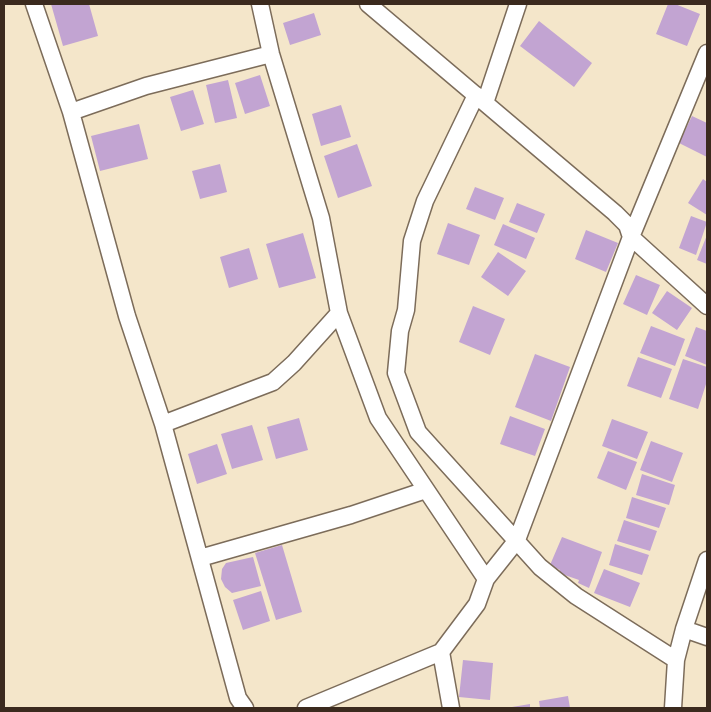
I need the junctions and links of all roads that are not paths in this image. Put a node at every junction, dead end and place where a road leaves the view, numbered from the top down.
1 (34, 4) edge
2 (260, 4) edge
3 (368, 4) edge
4 (518, 4) edge
5 (707, 53) edge
6 (271, 54) junction
7 (480, 99) junction
8 (72, 112) junction
9 (632, 237) junction
10 (707, 306) edge
11 (339, 313) junction
12 (164, 424) junction
13 (426, 490) junction
14 (516, 540) junction
15 (200, 558) junction
16 (707, 560) edge
17 (486, 579) junction
18 (684, 629) junction
19 (707, 637) edge
20 (441, 652) junction
21 (676, 660) junction
22 (245, 708) edge
23 (306, 708) edge
24 (451, 708) edge
25 (673, 708) edge

1 - 8 street
2 - 6 street
3 - 7 street
4 - 7 street
5 - 9 street
6 - 8 street
6 - 11 street
7 - 9 street
7 - 14 street
8 - 12 street
9 - 10 street
9 - 14 street
11 - 12 street
11 - 13 street
12 - 15 street
13 - 15 street
13 - 17 street
14 - 17 street
14 - 21 street
15 - 22 street
16 - 18 street
17 - 20 street
18 - 19 street
18 - 21 street
20 - 23 street
20 - 24 street
21 - 25 street

